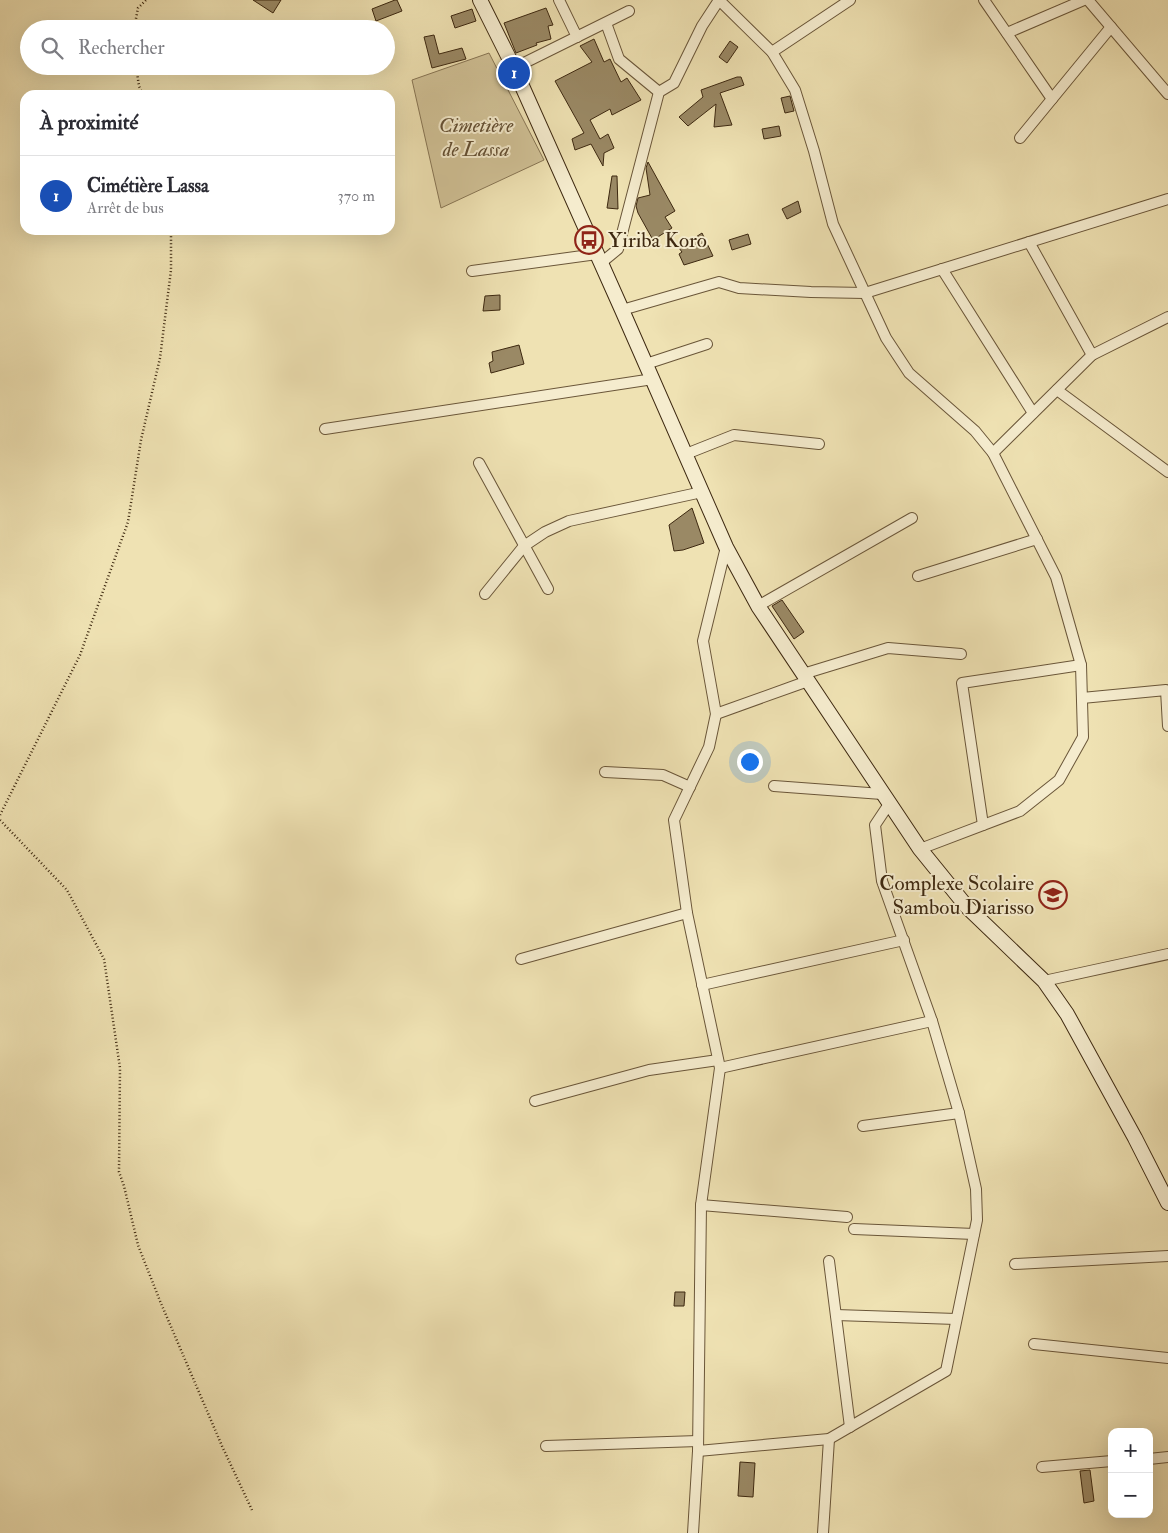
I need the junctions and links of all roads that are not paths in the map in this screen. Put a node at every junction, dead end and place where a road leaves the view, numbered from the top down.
1 (480, 0) edge
2 (558, 0) edge
3 (719, 0) edge
4 (850, 0) edge
5 (984, 0) edge
6 (1084, 0) edge
7 (1088, 0) edge
8 (630, 11) dead end
9 (606, 23) junction
10 (1111, 27) junction
11 (1007, 34) junction
12 (577, 37) junction
13 (772, 52) junction
14 (514, 68) junction
15 (660, 92) junction
16 (1168, 94) edge
17 (1052, 99) junction
18 (1020, 138) dead end
19 (1168, 199) edge
20 (1029, 242) junction
21 (599, 258) junction
22 (942, 269) junction
23 (472, 271) dead end
24 (865, 293) junction
25 (622, 310) junction
26 (1168, 317) edge
27 (707, 344) dead end
28 (1092, 355) junction
29 (646, 364) junction
30 (653, 380) junction
31 (1057, 390) junction
32 (1033, 414) junction
33 (325, 430) dead end
34 (819, 444) dead end
35 (993, 453) junction
36 (686, 454) junction
37 (480, 463) dead end
38 (1168, 472) edge
39 (702, 492) junction
40 (912, 518) dead end
41 (1037, 539) junction
42 (524, 546) junction
43 (726, 547) junction
44 (918, 576) dead end
45 (548, 589) dead end
46 (486, 594) dead end
47 (758, 606) junction
48 (961, 654) dead end
49 (1082, 666) junction
50 (805, 677) junction
51 (1082, 698) junction
52 (716, 714) junction
53 (1168, 726) edge
54 (605, 772) dead end
55 (774, 786) dead end
56 (690, 787) junction
57 (885, 799) junction
58 (983, 825) junction
59 (920, 849) junction
60 (687, 913) junction
61 (904, 940) junction
62 (1168, 954) edge
63 (521, 959) dead end
64 (1044, 981) junction
65 (702, 985) junction
66 (932, 1021) junction
67 (719, 1064) junction
68 (535, 1102) dead end
69 (959, 1113) junction
70 (863, 1126) dead end
71 (1163, 1181) edge
72 (1168, 1203) edge
73 (701, 1204) junction
74 (847, 1217) dead end
75 (854, 1229) dead end
76 (974, 1234) junction
77 (1168, 1256) edge
78 (829, 1261) dead end
79 (1015, 1264) dead end
80 (836, 1314) junction
81 (956, 1319) junction
82 (1034, 1344) dead end
83 (1168, 1358) edge
84 (850, 1427) junction
85 (829, 1439) junction
86 (546, 1446) dead end
87 (698, 1446) junction
88 (1168, 1457) edge
89 (1153, 1458) edge
90 (1108, 1461) edge
91 (1042, 1467) dead end
92 (693, 1533) edge
93 (823, 1533) edge

1 - 14 street
2 - 12 street
3 - 13 street
3 - 15 street
4 - 13 street
5 - 11 street
6 - 11 street
7 - 10 street
8 - 9 street
9 - 12 street
9 - 15 street
10 - 16 street
10 - 17 street
11 - 17 street
12 - 14 street
13 - 24 street
14 - 21 street
15 - 21 street
17 - 18 street
19 - 20 street
20 - 22 street
20 - 28 street
21 - 23 street
21 - 25 street
22 - 24 street
22 - 32 street
24 - 25 street
24 - 35 street
25 - 29 street
26 - 28 street
27 - 29 street
28 - 31 street
29 - 30 street
30 - 33 street
30 - 36 street
31 - 32 street
31 - 38 street
32 - 35 street
34 - 36 street
35 - 41 street
36 - 39 street
37 - 42 street
39 - 42 street
39 - 43 street
40 - 47 street
41 - 44 street
41 - 49 street
42 - 45 street
42 - 46 street
43 - 47 street
43 - 52 street
47 - 50 street
48 - 50 street
49 - 51 street
49 - 58 street
50 - 52 street
50 - 57 street
51 - 53 street
51 - 58 street
52 - 56 street
54 - 56 street
55 - 57 street
56 - 60 street
57 - 59 street
57 - 61 street
58 - 59 street
59 - 64 street
60 - 63 street
60 - 65 street
61 - 65 street
61 - 66 street
62 - 64 street
64 - 71 street
65 - 67 street
66 - 67 street
66 - 69 street
67 - 68 street
67 - 73 street
69 - 70 street
69 - 76 street
71 - 72 street
73 - 74 street
73 - 87 street
75 - 76 street
76 - 81 street
77 - 79 street
78 - 80 street
80 - 81 street
80 - 84 street
81 - 84 street
82 - 83 street
84 - 85 street
85 - 87 street
85 - 93 street
86 - 87 street
87 - 92 street
88 - 89 street
90 - 91 street

